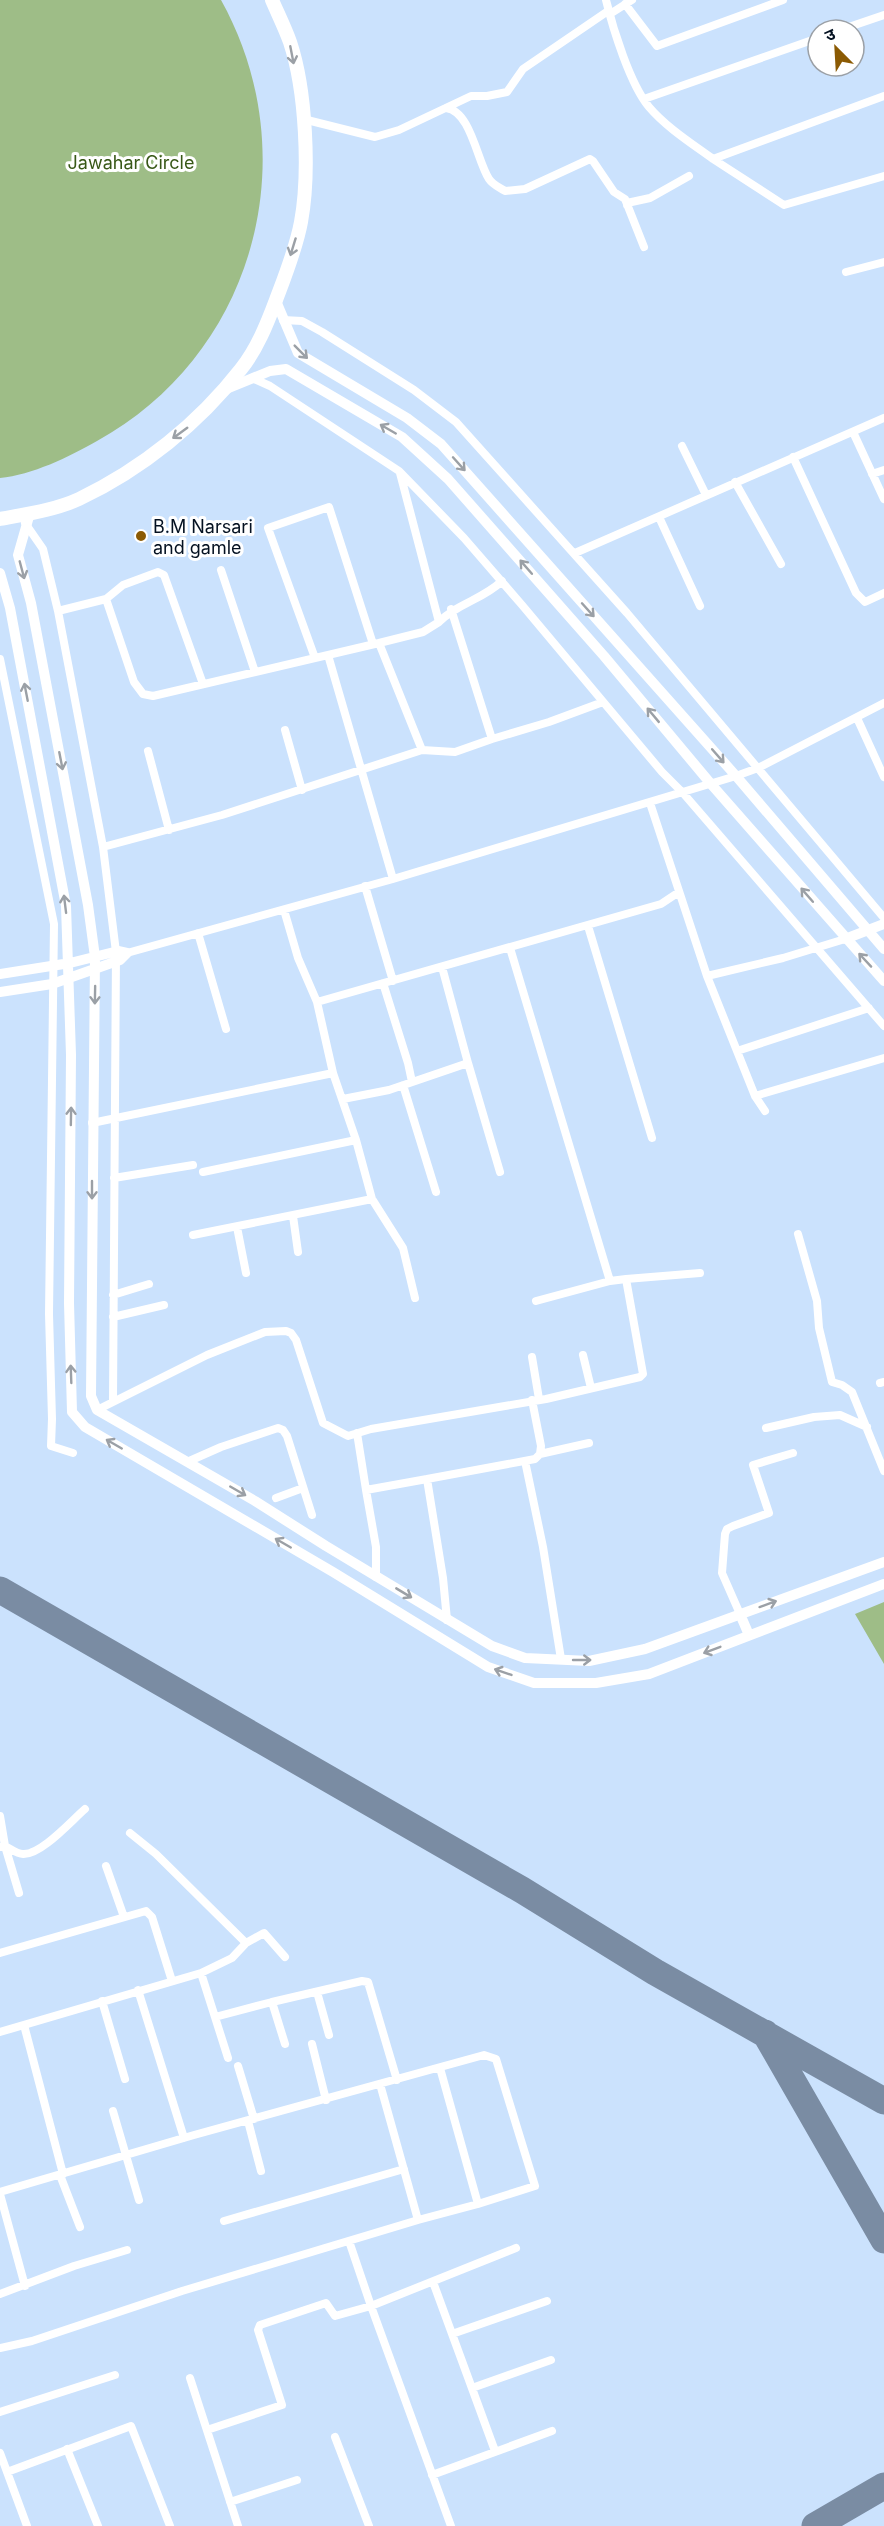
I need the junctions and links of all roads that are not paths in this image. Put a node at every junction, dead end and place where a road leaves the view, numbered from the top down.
1 (272, 0) edge
2 (606, 0) edge
3 (783, 0) edge
4 (628, 2) edge
5 (609, 13) junction
6 (884, 15) edge
7 (866, 21) edge
8 (806, 42) edge
9 (884, 96) edge
10 (644, 99) junction
11 (445, 108) junction
12 (303, 119) junction
13 (712, 159) junction
14 (689, 176) dead end
15 (884, 176) edge
16 (627, 205) junction
17 (644, 247) dead end
18 (884, 262) edge
19 (846, 272) dead end
20 (276, 301) junction
21 (283, 320) junction
22 (252, 378) junction
23 (221, 392) junction
24 (884, 418) edge
25 (853, 432) junction
26 (682, 446) dead end
27 (793, 457) junction
28 (884, 470) edge
29 (399, 471) junction
30 (872, 474) junction
31 (735, 482) junction
32 (706, 495) junction
33 (884, 499) edge
34 (659, 517) junction
35 (28, 518) junction
36 (0, 519) edge
37 (575, 554) junction
38 (781, 564) dead end
39 (221, 570) dead end
40 (0, 573) edge
41 (501, 581) junction
42 (884, 593) edge
43 (106, 599) junction
44 (700, 606) dead end
45 (451, 609) junction
46 (57, 610) junction
47 (439, 622) junction
48 (376, 643) junction
49 (328, 655) junction
50 (315, 658) junction
51 (0, 659) edge
52 (255, 672) junction
53 (203, 684) junction
54 (603, 702) junction
55 (884, 703) edge
56 (857, 718) junction
57 (285, 730) dead end
58 (492, 739) junction
59 (423, 750) junction
60 (148, 751) dead end
61 (758, 768) junction
62 (362, 771) junction
63 (736, 776) junction
64 (884, 777) edge
65 (711, 784) junction
66 (302, 790) junction
67 (683, 793) junction
68 (650, 803) junction
69 (169, 830) junction
70 (103, 848) junction
71 (393, 879) junction
72 (365, 886) junction
73 (679, 892) junction
74 (284, 910) junction
75 (884, 918) edge
76 (884, 924) edge
77 (588, 926) junction
78 (867, 931) junction
79 (198, 933) junction
80 (845, 939) junction
81 (816, 947) junction
82 (510, 948) junction
83 (884, 948) edge
84 (120, 955) junction
85 (95, 957) junction
86 (70, 963) junction
87 (53, 965) junction
88 (442, 967) junction
89 (96, 969) junction
90 (0, 974) edge
91 (707, 976) junction
92 (70, 978) junction
93 (393, 981) junction
94 (884, 981) edge
95 (383, 983) junction
96 (52, 984) junction
97 (0, 992) edge
98 (316, 1002) junction
99 (869, 1008) junction
100 (884, 1026) edge
101 (225, 1029) dead end
102 (738, 1051) junction
103 (884, 1058) edge
104 (468, 1063) junction
105 (333, 1073) junction
106 (412, 1082) junction
107 (402, 1085) junction
108 (755, 1096) junction
109 (343, 1100) junction
110 (765, 1112) dead end
111 (114, 1118) junction
112 (92, 1123) junction
113 (652, 1138) dead end
114 (356, 1140) junction
115 (193, 1165) dead end
116 (203, 1172) dead end
117 (500, 1172) dead end
118 (114, 1178) junction
119 (436, 1192) dead end
120 (372, 1199) junction
121 (293, 1216) junction
122 (237, 1227) junction
123 (798, 1234) dead end
124 (194, 1235) dead end
125 (298, 1252) dead end
126 (246, 1273) dead end
127 (700, 1273) dead end
128 (626, 1280) junction
129 (610, 1281) junction
130 (149, 1284) dead end
131 (113, 1295) junction
132 (415, 1298) dead end
133 (536, 1302) dead end
134 (164, 1305) dead end
135 (113, 1317) junction
136 (583, 1354) dead end
137 (532, 1357) dead end
138 (591, 1388) junction
139 (535, 1399) junction
140 (113, 1401) junction
141 (97, 1410) junction
142 (867, 1427) junction
143 (85, 1428) junction
144 (766, 1428) dead end
145 (357, 1434) junction
146 (589, 1443) dead end
147 (73, 1453) dead end
148 (793, 1453) dead end
149 (540, 1454) junction
150 (525, 1461) junction
151 (187, 1462) junction
152 (884, 1471) edge
153 (427, 1479) junction
154 (303, 1488) junction
155 (366, 1490) junction
156 (276, 1498) dead end
157 (312, 1515) dead end
158 (884, 1562) edge
159 (376, 1577) junction
160 (884, 1584) edge
161 (740, 1614) junction
162 (447, 1620) junction
163 (749, 1635) junction
164 (561, 1659) junction
165 (85, 1809) dead end
166 (0, 1816) edge
167 (130, 1833) dead end
168 (3, 1847) edge
169 (106, 1866) dead end
170 (19, 1893) dead end
171 (124, 1917) junction
172 (246, 1943) junction
173 (0, 1953) edge
174 (285, 1957) dead end
175 (201, 1973) junction
176 (172, 1981) junction
177 (138, 1990) junction
178 (317, 1992) junction
179 (102, 2001) junction
180 (272, 2002) junction
181 (215, 2017) junction
182 (24, 2025) junction
183 (0, 2030) edge
184 (329, 2035) dead end
185 (285, 2044) dead end
186 (312, 2044) dead end
187 (228, 2058) dead end
188 (238, 2066) dead end
189 (440, 2068) junction
190 (125, 2079) dead end
191 (397, 2080) junction
192 (380, 2085) junction
193 (326, 2100) junction
194 (113, 2111) dead end
195 (251, 2120) junction
196 (184, 2138) junction
197 (126, 2155) junction
198 (404, 2169) junction
199 (261, 2171) dead end
200 (61, 2174) junction
201 (0, 2193) edge
202 (139, 2200) dead end
203 (478, 2204) junction
204 (418, 2220) junction
205 (224, 2221) dead end
206 (80, 2227) dead end
207 (349, 2241) junction
208 (516, 2248) dead end
209 (127, 2250) dead end
210 (433, 2282) junction
211 (25, 2286) junction
212 (0, 2294) edge
213 (547, 2301) dead end
214 (371, 2306) junction
215 (452, 2334) junction
216 (0, 2348) edge
217 (551, 2360) dead end
218 (115, 2375) dead end
219 (190, 2378) dead end
220 (472, 2388) junction
221 (0, 2412) edge
222 (207, 2430) junction
223 (552, 2431) dead end
224 (335, 2437) dead end
225 (67, 2449) junction
226 (495, 2451) junction
227 (0, 2453) edge
228 (7, 2472) junction
229 (432, 2475) junction
230 (297, 2480) dead end
231 (230, 2502) junction
232 (27, 2526) edge
233 (98, 2526) edge
234 (170, 2526) edge
235 (238, 2526) edge
236 (369, 2526) edge
237 (451, 2526) edge

1 -> 12 main road
2 - 5 street
3 - 4 street
4 - 5 street
5 - 10 street
5 - 11 street
6 - 7 street
8 - 10 street
9 - 13 street
10 - 13 street
11 - 12 street
11 - 16 street
12 -> 20 main road
13 - 15 street
14 - 16 street
16 - 17 street
18 - 19 street
20 - 21 street
20 - 23 main road
21 - 37 street
21 -> 63 street
22 - 23 street
22 - 29 street
65 -> 22 street
23 -> 35 main road
24 - 25 street
25 - 27 street
25 - 30 street
26 - 32 street
27 - 31 street
27 - 42 street
28 - 30 street
29 - 41 street
29 - 47 street
30 - 33 street
31 - 32 street
31 - 38 street
32 - 34 street
34 - 37 street
34 - 44 street
35 - 36 main road
35 - 46 street
35 -> 85 street
37 - 61 street
39 - 52 street
86 -> 40 street
41 - 45 street
41 - 54 street
43 - 46 street
43 - 53 street
43 - 53 street
45 - 47 street
45 - 58 street
46 - 70 street
47 - 48 street
48 - 49 street
48 - 50 street
48 - 59 street
49 - 50 street
49 - 62 street
50 - 52 street
51 - 87 street
52 - 53 street
54 - 58 street
54 - 67 street
55 - 56 street
56 - 61 street
56 - 64 street
57 - 66 street
58 - 59 street
59 - 62 street
60 - 69 street
61 - 63 street
61 - 75 street
62 - 66 street
62 - 71 street
63 - 65 street
63 - 78 street
65 - 67 street
80 -> 65 street
66 - 69 street
67 - 68 street
67 - 81 street
68 - 71 street
68 - 73 street
69 - 70 street
70 - 84 street
71 - 72 street
72 - 74 street
72 - 93 street
73 - 77 street
73 - 91 street
74 - 79 street
74 - 98 street
76 - 78 street
77 - 82 street
77 - 113 street
78 - 80 street
78 - 83 street
79 - 84 street
79 - 101 street
80 - 81 street
94 -> 80 street
81 - 91 street
81 - 99 street
82 - 88 street
82 - 129 street
84 - 85 street
84 - 89 street
84 - 111 street
85 - 86 street
85 - 89 street
86 - 87 street
86 - 92 street
87 - 90 street
87 - 96 street
88 - 93 street
88 - 104 street
89 - 92 street
89 -> 112 street
91 - 102 street
92 - 96 street
143 -> 92 street
93 - 95 street
95 - 98 street
95 - 106 street
96 - 97 street
96 - 147 street
98 - 105 street
99 - 100 street
99 - 102 street
102 - 108 street
103 - 108 street
104 - 106 street
104 - 117 street
105 - 109 street
105 - 111 street
106 - 107 street
107 - 109 street
107 - 119 street
108 - 110 street
109 - 114 street
111 - 112 street
111 - 118 street
112 -> 141 street
114 - 116 street
114 - 120 street
115 - 118 street
118 - 131 street
120 - 121 street
120 - 132 street
121 - 122 street
121 - 125 street
122 - 124 street
122 - 126 street
123 - 142 street
127 - 128 street
128 - 129 street
128 - 138 street
129 - 133 street
130 - 131 street
131 - 135 street
134 - 135 street
135 - 140 street
136 - 138 street
137 - 139 street
138 - 139 street
139 - 145 street
139 - 149 street
140 - 141 street
140 - 145 street
141 - 143 street
141 - 151 street
142 - 144 street
142 - 152 street
163 -> 143 street
145 - 155 street
146 - 149 street
148 - 161 street
149 - 150 street
150 - 153 street
150 - 164 street
151 - 154 street
151 -> 159 street
153 - 155 street
153 - 162 street
154 - 156 street
154 - 157 street
155 - 159 street
161 -> 158 street
159 -> 162 street
160 - 163 street
161 - 163 street
164 -> 161 street
162 - 164 street
165 - 168 street
166 - 168 street
167 - 172 street
168 - 170 street
169 - 171 street
171 - 173 street
171 - 176 street
172 - 174 street
172 - 175 street
175 - 176 street
175 - 181 street
176 - 177 street
177 - 179 street
177 - 196 street
178 - 180 street
178 - 184 street
178 - 191 street
179 - 182 street
179 - 190 street
180 - 181 street
180 - 185 street
181 - 187 street
182 - 183 street
182 - 200 street
186 - 193 street
188 - 195 street
189 - 191 street
189 - 203 street
189 - 203 street
191 - 192 street
192 - 193 street
192 - 198 street
193 - 195 street
194 - 197 street
195 - 196 street
195 - 199 street
196 - 197 street
197 - 200 street
197 - 202 street
198 - 204 street
198 - 205 street
200 - 201 street
200 - 206 street
201 - 211 street
203 - 204 street
204 - 207 street
207 - 214 street
207 - 216 street
208 - 210 street
209 - 211 street
210 - 214 street
210 - 215 street
211 - 212 street
213 - 215 street
214 - 222 street
214 - 229 street
215 - 220 street
217 - 220 street
218 - 221 street
219 - 222 street
220 - 226 street
222 - 231 street
223 - 226 street
224 - 236 street
225 - 228 street
225 - 233 street
225 - 234 street
226 - 229 street
227 - 228 street
228 - 232 street
229 - 237 street
230 - 231 street
231 - 235 street

